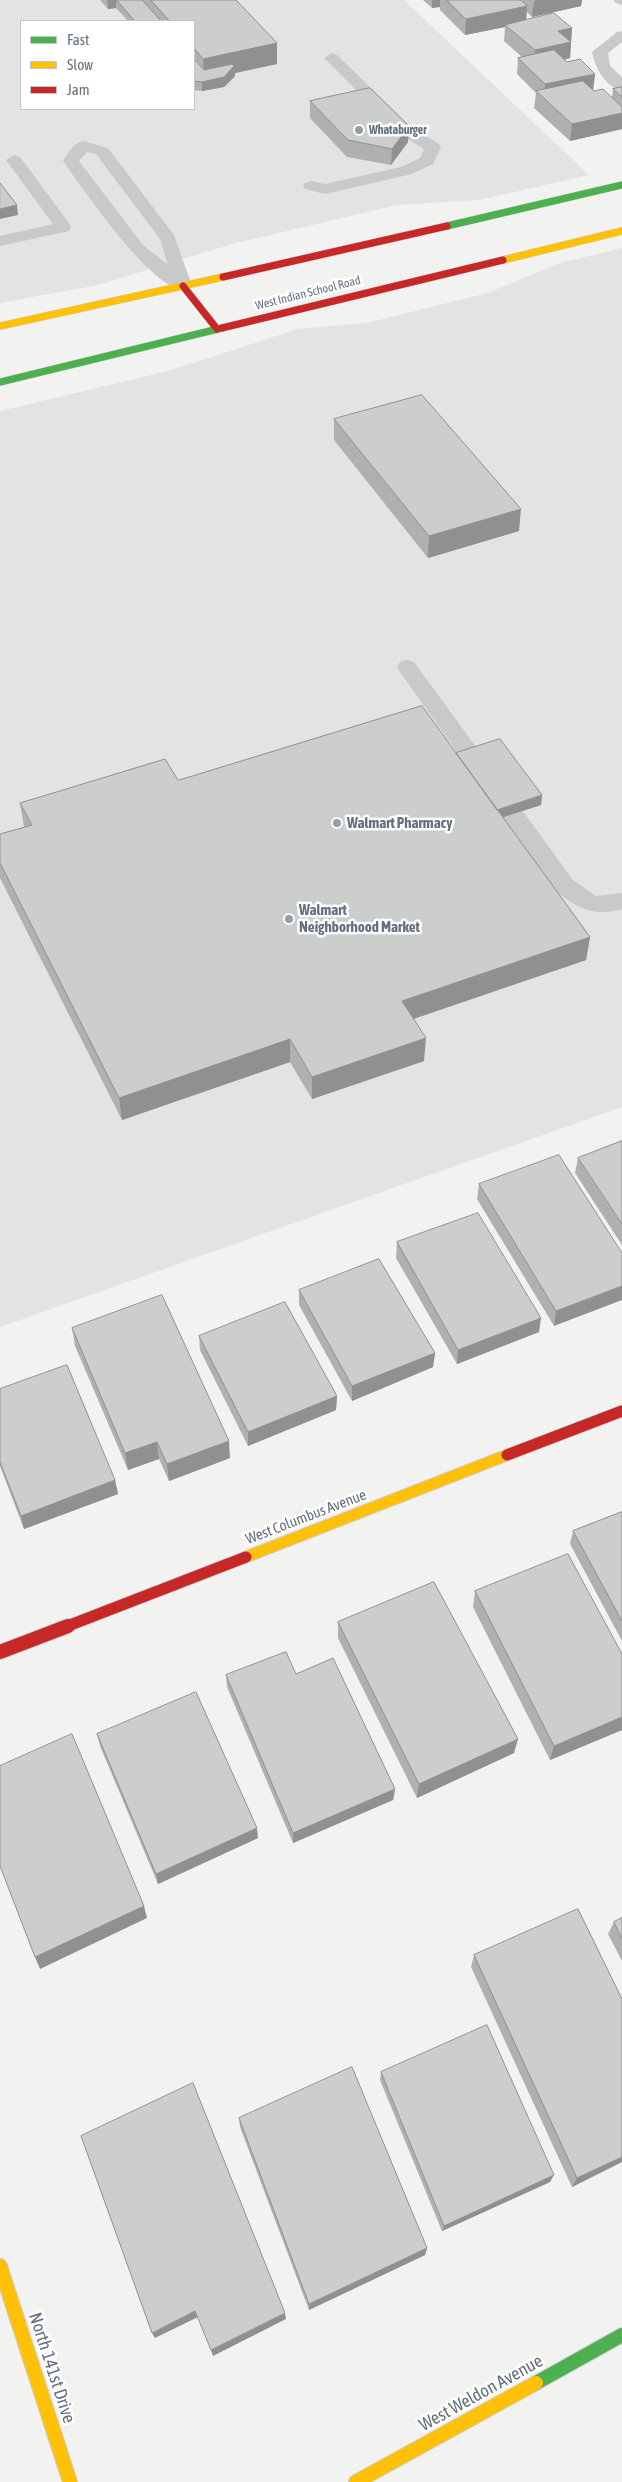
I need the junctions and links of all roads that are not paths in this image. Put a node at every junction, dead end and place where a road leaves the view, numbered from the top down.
1 (622, 35) edge
2 (332, 58) dead end
3 (622, 86) edge
4 (14, 160) dead end
5 (622, 185) edge
6 (310, 186) dead end
7 (622, 231) edge
8 (0, 241) edge
9 (183, 286) junction
10 (0, 326) edge
11 (217, 329) junction
12 (0, 382) edge
13 (407, 667) dead end
14 (622, 901) edge
15 (622, 1411) edge
16 (0, 1652) edge
17 (0, 2266) edge
18 (622, 2335) edge
19 (70, 2482) edge
20 (356, 2482) edge

1 - 3 lane
2 - 6 lane
4 - 8 lane
5 - 9 main road
7 - 11 main road, West Indian School Road
9 - 9 lane
9 - 10 main road
9 - 11 main road
11 - 12 main road, West Indian School Road
13 - 14 lane
15 - 16 main road, West Columbus Avenue
17 - 19 main road, North 141st Drive
18 - 20 main road, West Weldon Avenue

